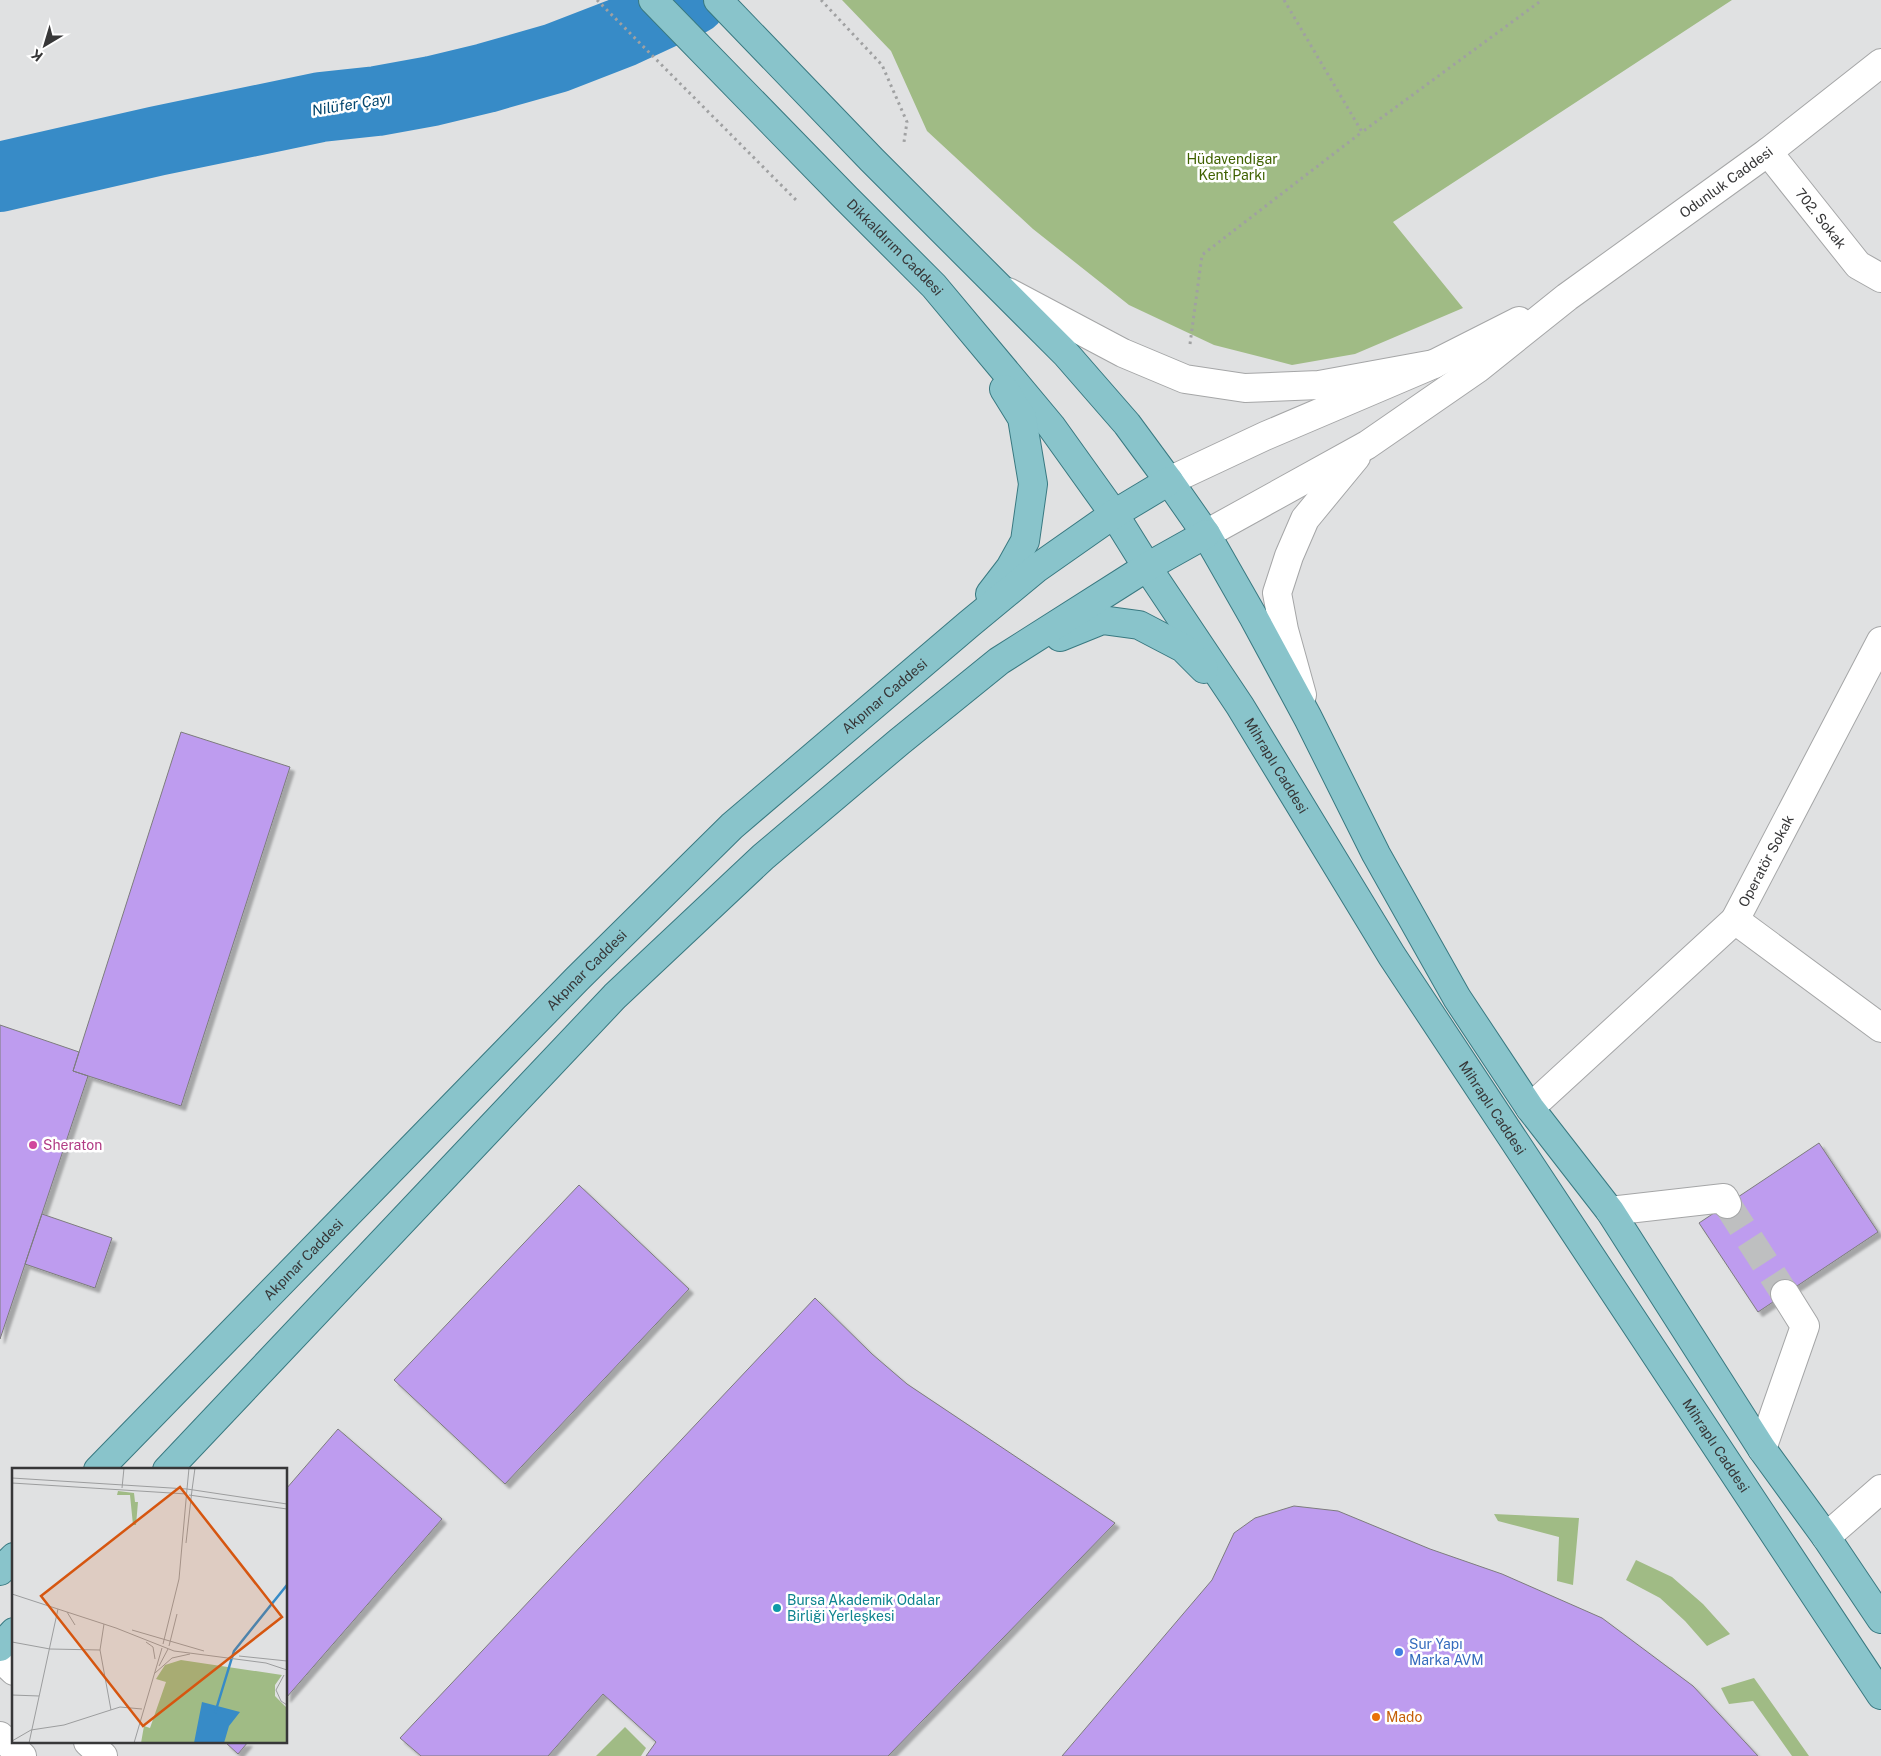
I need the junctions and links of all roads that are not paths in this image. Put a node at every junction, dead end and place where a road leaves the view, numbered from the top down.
1 (653, 0) edge
2 (718, 0) edge
3 (1881, 63) edge
4 (1768, 152) junction
5 (1881, 278) edge
6 (934, 286) junction
7 (1000, 287) junction
8 (1567, 297) junction
9 (1434, 364) junction
10 (1367, 444) junction
11 (1169, 481) junction
12 (1114, 514) junction
13 (1206, 534) junction
14 (1147, 567) junction
15 (969, 624) junction
16 (1881, 641) edge
17 (999, 661) junction
18 (1240, 706) junction
19 (1308, 718) junction
20 (1735, 920) junction
21 (1881, 1028) edge
22 (1530, 1108) junction
23 (1727, 1204) dead end
24 (1610, 1211) junction
25 (1785, 1294) tunnel mouth
26 (1762, 1449) junction
27 (100, 1468) edge
28 (169, 1468) edge
29 (1881, 1489) edge
30 (1826, 1537) junction
31 (12, 1559) edge
32 (0, 1571) edge
33 (1881, 1619) edge
34 (12, 1634) edge
35 (0, 1647) edge
36 (0, 1658) edge
37 (12, 1669) edge
38 (1881, 1695) edge
39 (0, 1736) edge
40 (90, 1744) edge
41 (22, 1756) edge
42 (103, 1756) edge

1 - 6 main road, Dikkaldırım Caddesi
2 - 7 main road
3 - 4 street, Odunluk Caddesi
4 - 5 street, 702. Sokak
4 - 8 street, Odunluk Caddesi
6 - 12 main road, Dikkaldırım Caddesi
6 - 15 main road
7 - 9 street
7 - 11 main road
8 - 9 street
8 - 10 street
9 - 11 street
10 - 13 street
10 - 19 street
11 - 12 main road, Akpınar Caddesi
11 - 13 main road
12 - 14 main road, Mihraplı Caddesi
12 - 15 main road, Akpınar Caddesi
13 - 14 main road
13 - 19 main road
14 - 17 main road
14 - 18 main road, Mihraplı Caddesi
15 - 27 main road, Akpınar Caddesi
16 - 20 street, Operatör Sokak
17 - 18 main road
17 - 28 main road
18 - 38 main road, Mihraplı Caddesi
19 - 22 main road
20 - 21 street, Operatör Sokak
20 - 22 street
22 - 24 main road
23 - 24 street
24 - 26 main road
25 - 26 street
26 - 30 main road
29 - 30 street
30 - 33 main road
31 - 32 main road
34 - 35 main road
36 - 37 street
39 - 41 street
40 - 42 street

